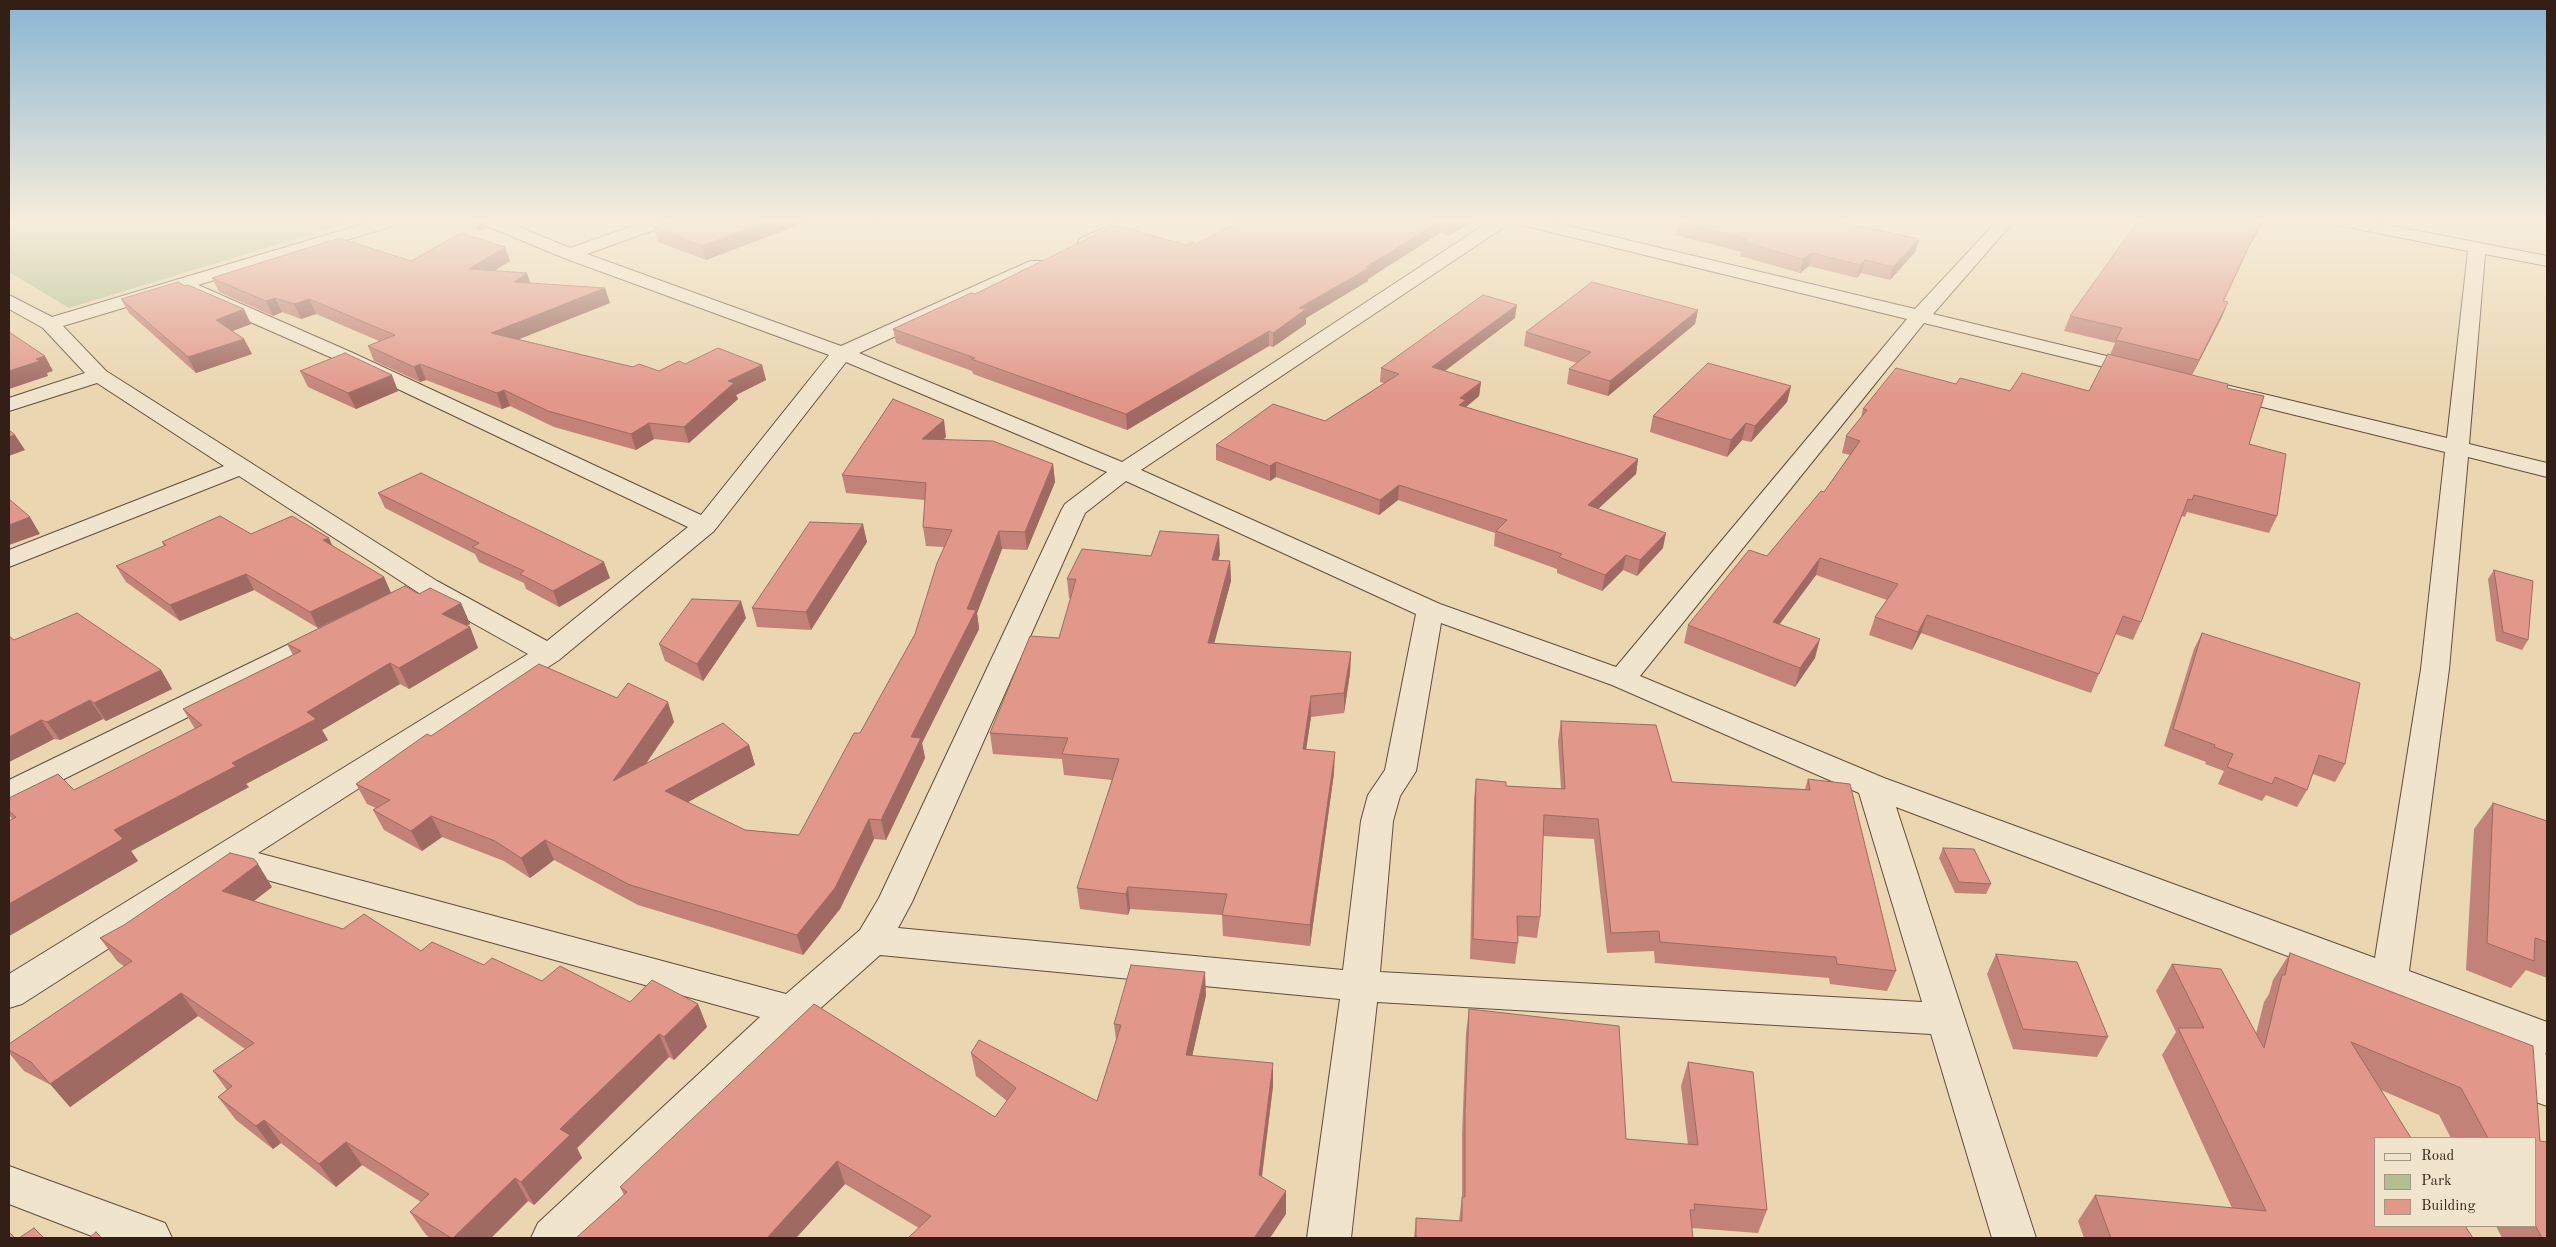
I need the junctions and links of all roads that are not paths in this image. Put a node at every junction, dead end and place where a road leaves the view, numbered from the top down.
1 (196, 279) edge
2 (639, 279) edge
3 (1006, 279) edge
4 (1413, 279) edge
5 (1768, 279) edge
6 (1953, 279) edge
7 (2474, 279) edge
8 (180, 284) junction
9 (9, 301) edge
10 (1920, 316) junction
11 (50, 324) junction
12 (842, 353) junction
13 (99, 375) junction
14 (2160, 375) edge
15 (2208, 387) edge
16 (9, 405) edge
17 (2458, 448) junction
18 (241, 467) junction
19 (2547, 470) edge
20 (1124, 471) junction
21 (705, 526) junction
22 (9, 559) edge
23 (428, 587) junction
24 (402, 600) edge
25 (1430, 610) junction
26 (348, 626) edge
27 (549, 654) junction
28 (1622, 679) junction
29 (1873, 786) junction
30 (9, 793) edge
31 (224, 856) junction
32 (873, 940) junction
33 (2390, 978) junction
34 (1360, 986) junction
35 (9, 993) edge
36 (792, 1011) junction
37 (1947, 1019) junction
38 (2501, 1019) junction
39 (2547, 1038) edge
40 (2547, 1089) edge
41 (9, 1185) edge
42 (150, 1238) edge
43 (553, 1238) edge
44 (1329, 1238) edge
45 (2014, 1238) edge

1 - 8 street
2 - 12 street
3 - 12 street
4 - 20 street
5 - 10 street
6 - 10 street
7 - 17 street
8 - 11 street
8 - 21 street
9 - 11 street
10 - 14 street
10 - 28 street
11 - 13 street
12 - 20 street
12 - 21 street
13 - 16 street
13 - 18 street
15 - 17 street
17 - 19 street
17 - 33 street
18 - 22 street
18 - 23 street
20 - 25 street
20 - 32 street
21 - 27 street
23 - 24 street
23 - 27 street
25 - 28 street
25 - 34 street
26 - 30 street
27 - 31 street
28 - 29 street
29 - 33 street
29 - 37 street
31 - 35 street
31 - 36 street
32 - 34 street
32 - 36 street
33 - 38 street
34 - 37 street
34 - 44 street
36 - 43 street
37 - 45 street
38 - 39 street
38 - 40 street
41 - 42 street

